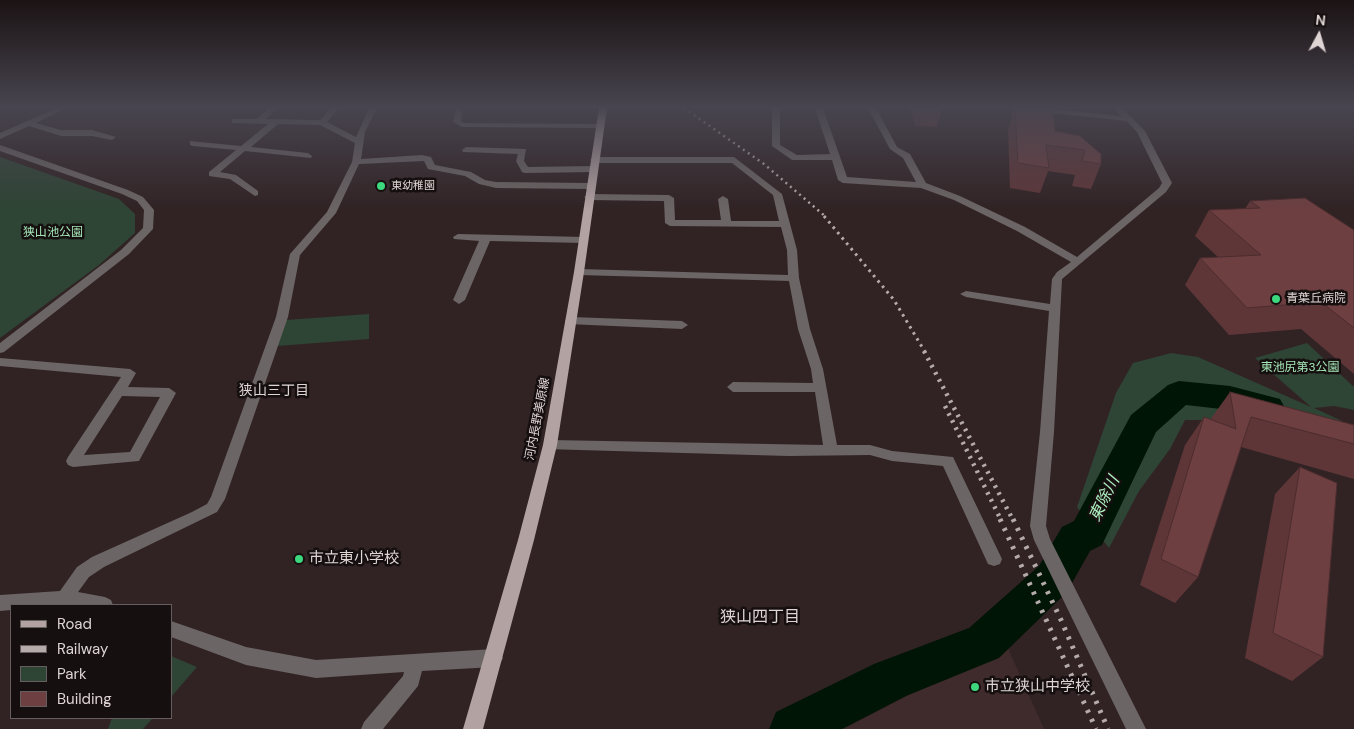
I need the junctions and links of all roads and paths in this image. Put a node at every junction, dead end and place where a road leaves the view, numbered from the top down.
1 (252, 142) edge
2 (359, 142) edge
3 (598, 142) edge
4 (776, 142) edge
5 (830, 142) edge
6 (890, 142) edge
7 (1147, 142) edge
8 (193, 143) dead end
9 (0, 148) edge
10 (245, 148) junction
11 (466, 150) dead end
12 (308, 156) dead end
13 (835, 157) junction
14 (356, 162) junction
15 (594, 165) junction
16 (922, 185) junction
17 (590, 191) junction
18 (255, 192) dead end
19 (723, 199) dead end
20 (726, 223) junction
21 (784, 224) junction
22 (458, 236) dead end
23 (486, 237) junction
24 (584, 240) junction
25 (1078, 262) junction
26 (579, 272) junction
27 (794, 278) junction
28 (966, 294) dead end
29 (459, 300) dead end
30 (1054, 308) junction
31 (571, 321) junction
32 (682, 325) dead end
33 (0, 348) edge
34 (0, 362) edge
35 (733, 386) dead end
36 (820, 388) junction
37 (119, 391) junction
38 (550, 445) junction
39 (831, 451) junction
40 (994, 559) dead end
41 (64, 599) junction
42 (0, 604) edge
43 (101, 604) edge
44 (172, 629) edge
45 (494, 658) junction
46 (414, 663) junction
47 (371, 729) edge
48 (473, 729) edge
49 (1136, 729) edge

1 - 10 street
2 - 14 street
3 - 15 main road, 河内長野美原線
4 - 13 street
5 - 13 street
6 - 16 street
7 - 25 street
8 - 10 street
9 - 33 street
10 - 12 street
10 - 18 street
11 - 15 street
13 - 16 street
14 - 17 street
14 - 41 street
15 - 17 main road, 河内長野美原線
15 - 21 street
16 - 25 street
17 - 20 street
17 - 24 main road, 河内長野美原線
19 - 20 street
20 - 21 street
21 - 27 street
22 - 23 street
23 - 24 street
23 - 29 street
24 - 26 main road, 河内長野美原線
25 - 30 street
26 - 27 street
26 - 31 main road, 河内長野美原線
27 - 36 street
28 - 30 street
30 - 49 street
31 - 32 street
31 - 38 main road, 河内長野美原線
34 - 37 street
35 - 36 street
36 - 39 street
37 - 37 street
38 - 39 street
38 - 45 main road, 河内長野美原線
39 - 40 street
41 - 42 street
41 - 43 street
44 - 46 street
45 - 46 street
45 - 48 main road, 河内長野美原線
46 - 47 street

